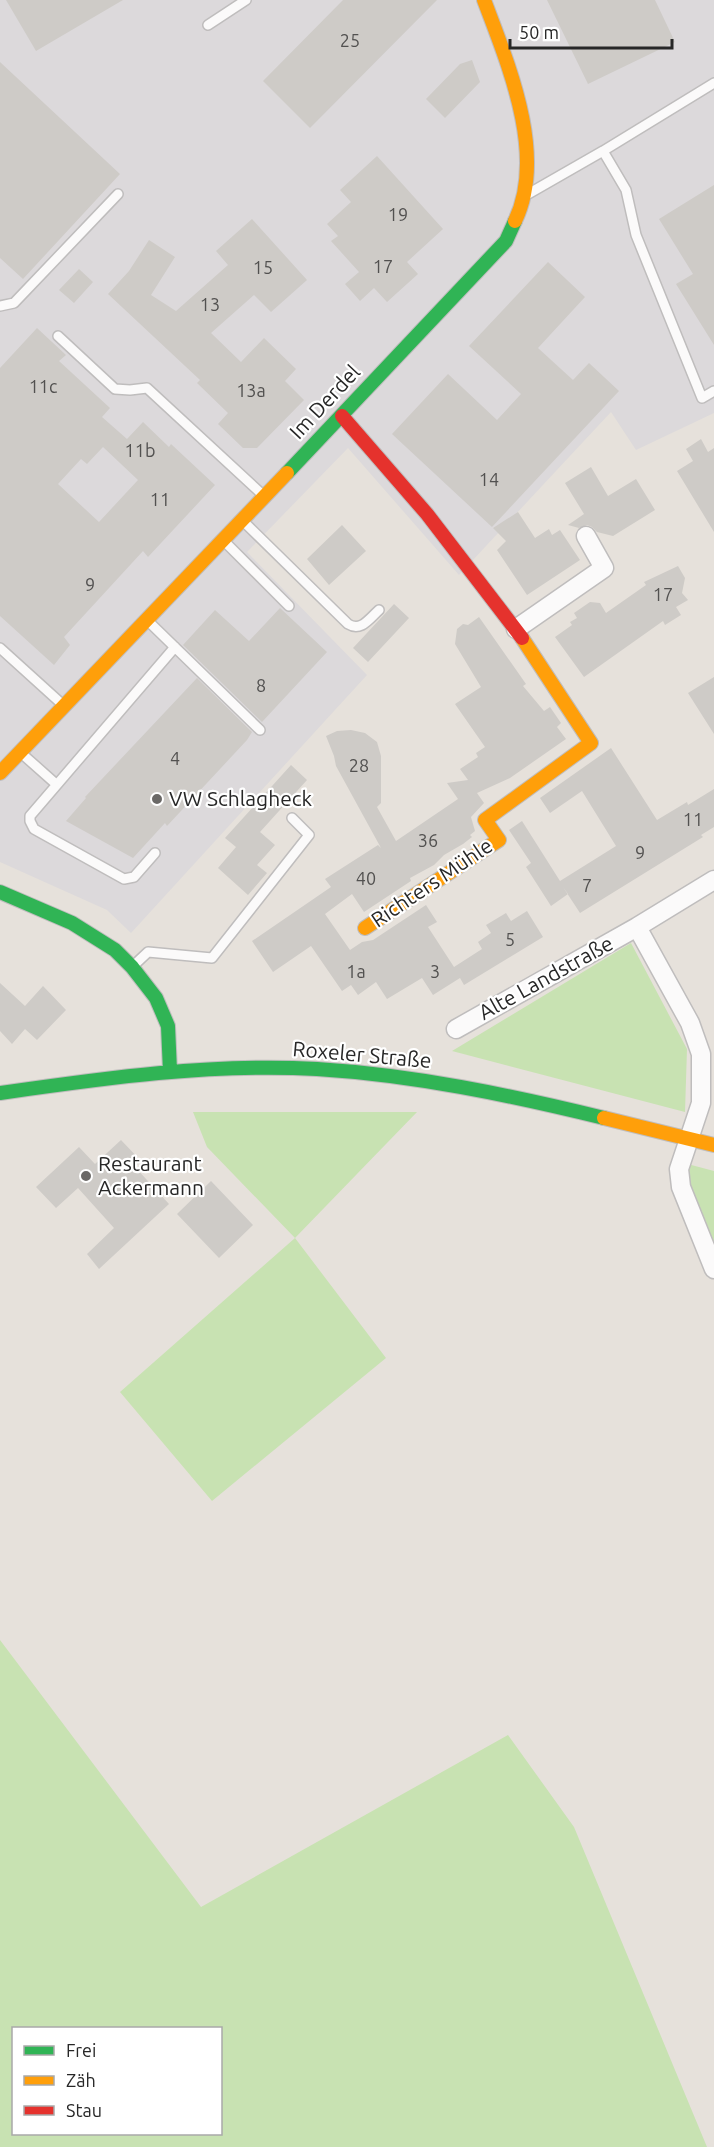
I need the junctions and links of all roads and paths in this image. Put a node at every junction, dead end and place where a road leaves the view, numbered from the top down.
1 (246, 0) edge
2 (484, 0) edge
3 (208, 25) dead end
4 (714, 83) edge
5 (603, 151) junction
6 (117, 194) dead end
7 (525, 195) junction
8 (0, 306) edge
9 (58, 336) dead end
10 (714, 391) edge
11 (342, 416) junction
12 (265, 497) junction
13 (242, 520) junction
14 (586, 536) dead end
15 (223, 540) junction
16 (289, 606) dead end
17 (379, 610) dead end
18 (146, 620) junction
19 (516, 629) junction
20 (175, 647) junction
21 (0, 648) edge
22 (64, 706) junction
23 (260, 730) dead end
24 (20, 752) junction
25 (0, 773) edge
26 (56, 784) junction
27 (292, 818) dead end
28 (155, 852) dead end
29 (714, 880) edge
30 (0, 892) edge
31 (637, 927) junction
32 (365, 928) dead end
33 (132, 968) junction
34 (456, 1029) dead end
35 (170, 1071) junction
36 (0, 1093) edge
37 (689, 1138) junction
38 (714, 1144) edge
39 (714, 1269) edge

1 - 3 lane
2 - 7 street, Im Derdel
4 - 5 lane
5 - 7 lane
5 - 10 lane
6 - 8 lane
7 - 11 street, Im Derdel
9 - 12 lane
11 - 12 street, Im Derdel
11 - 19 street, Richters Mühle
12 - 13 street, Im Derdel
13 - 15 street, Im Derdel
13 - 17 lane
14 - 19 street
15 - 16 lane
15 - 18 street, Im Derdel
18 - 20 lane
18 - 22 street, Im Derdel
19 - 32 street, Richters Mühle
20 - 23 lane
20 - 26 lane
21 - 22 lane
22 - 24 street, Im Derdel
24 - 25 street, Im Derdel
24 - 26 lane
26 - 28 lane
27 - 33 lane
29 - 31 street, Alte Landstraße
30 - 33 street
31 - 34 street, Alte Landstraße
31 - 37 street, Alte Landstraße
33 - 35 street
35 - 36 street, Roxeler Straße
35 - 37 street, Roxeler Straße
37 - 38 street, Roxeler Straße
37 - 39 street, Alte Landstraße

